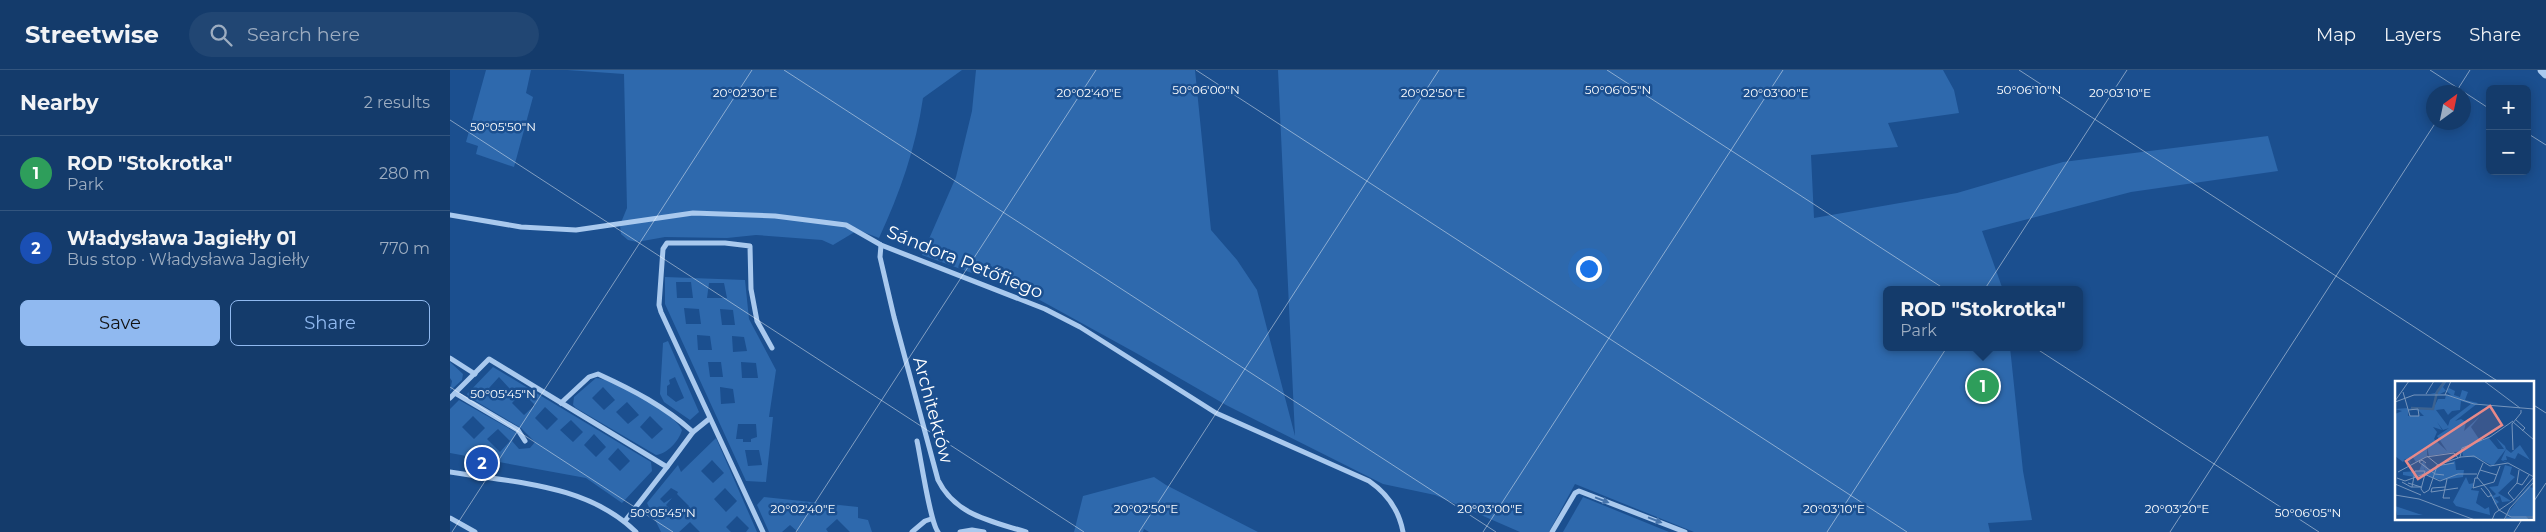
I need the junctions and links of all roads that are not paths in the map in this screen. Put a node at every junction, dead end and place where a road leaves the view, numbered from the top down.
1 (2542, 70) edge
2 (2546, 74) edge
3 (450, 215) edge
4 (881, 244) junction
5 (772, 348) dead end
6 (450, 358) edge
7 (475, 374) junction
8 (455, 393) junction
9 (450, 398) edge
10 (560, 403) junction
11 (709, 419) junction
12 (693, 432) junction
13 (525, 441) dead end
14 (917, 441) dead end
15 (667, 467) junction
16 (450, 472) edge
17 (450, 518) edge
18 (931, 519) junction
19 (625, 521) junction
20 (475, 532) edge
21 (636, 532) edge
22 (763, 532) edge
23 (912, 532) edge
24 (938, 532) edge
25 (960, 532) edge
26 (984, 532) edge
27 (1026, 532) edge
28 (1403, 532) edge
29 (1552, 532) edge
30 (1685, 532) edge

1 - 2 street
3 - 4 street, Sándora Petőfiego
4 - 27 street, Architektów
4 - 28 street, Sándora Petőfiego
5 - 11 street
6 - 7 street
7 - 8 street
7 - 10 street
8 - 9 street
8 - 13 street
10 - 12 street
10 - 15 street
11 - 12 street
11 - 22 street
12 - 15 street
14 - 18 street
15 - 19 street
16 - 19 street
17 - 20 street
18 - 23 street
18 - 24 street
19 - 21 street
25 - 26 street
29 -> 30 street

